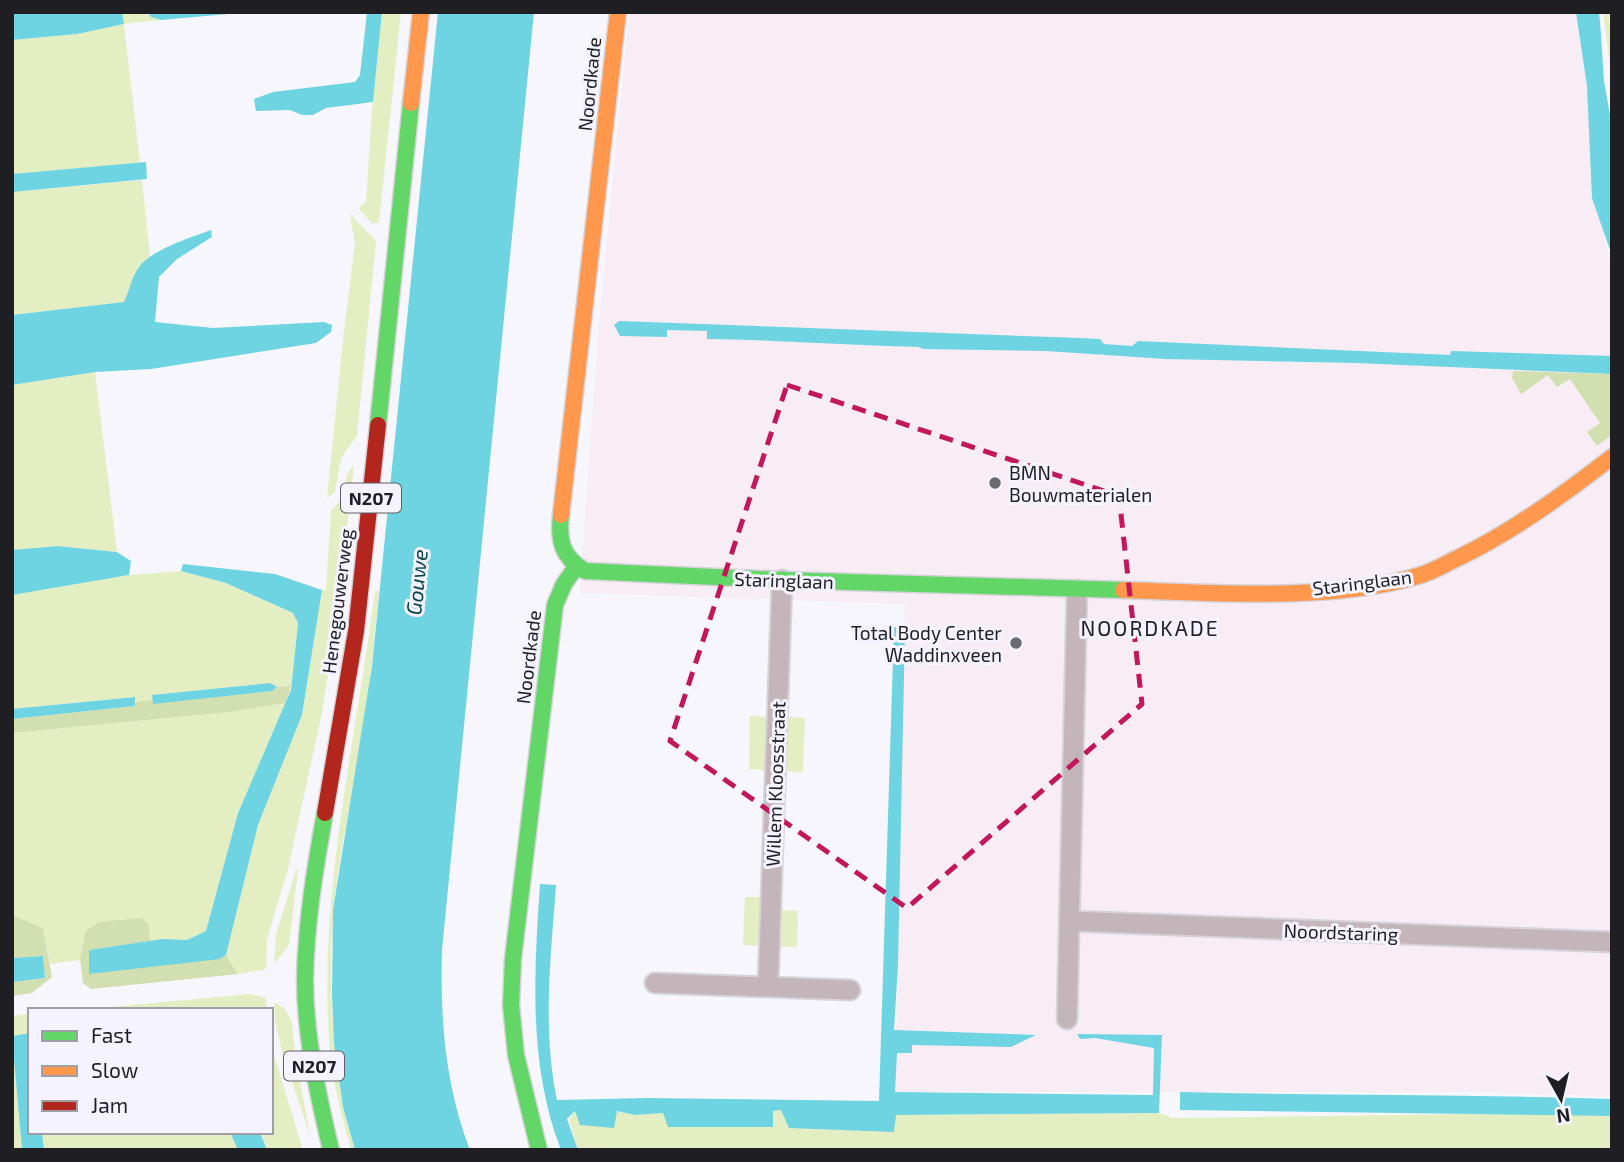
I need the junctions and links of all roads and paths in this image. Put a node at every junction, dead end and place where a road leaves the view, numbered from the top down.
1 (421, 12) edge
2 (618, 12) edge
3 (1610, 461) edge
4 (576, 567) junction
5 (782, 580) junction
6 (1077, 590) junction
7 (1069, 921) junction
8 (1612, 942) edge
9 (655, 983) dead end
10 (768, 987) junction
11 (850, 990) dead end
12 (1067, 1019) dead end
13 (331, 1150) edge
14 (539, 1150) edge

1 - 13 street, Henegouwerweg / N207
2 - 4 street, Noordkade
3 - 6 street, Staringlaan
4 - 5 street, Staringlaan
4 - 14 street, Noordkade
5 - 6 street, Staringlaan
5 - 10 street, Willem Kloosstraat
6 - 7 street
7 - 8 street, Noordstaring
7 - 12 street
9 - 10 street
10 - 11 street

